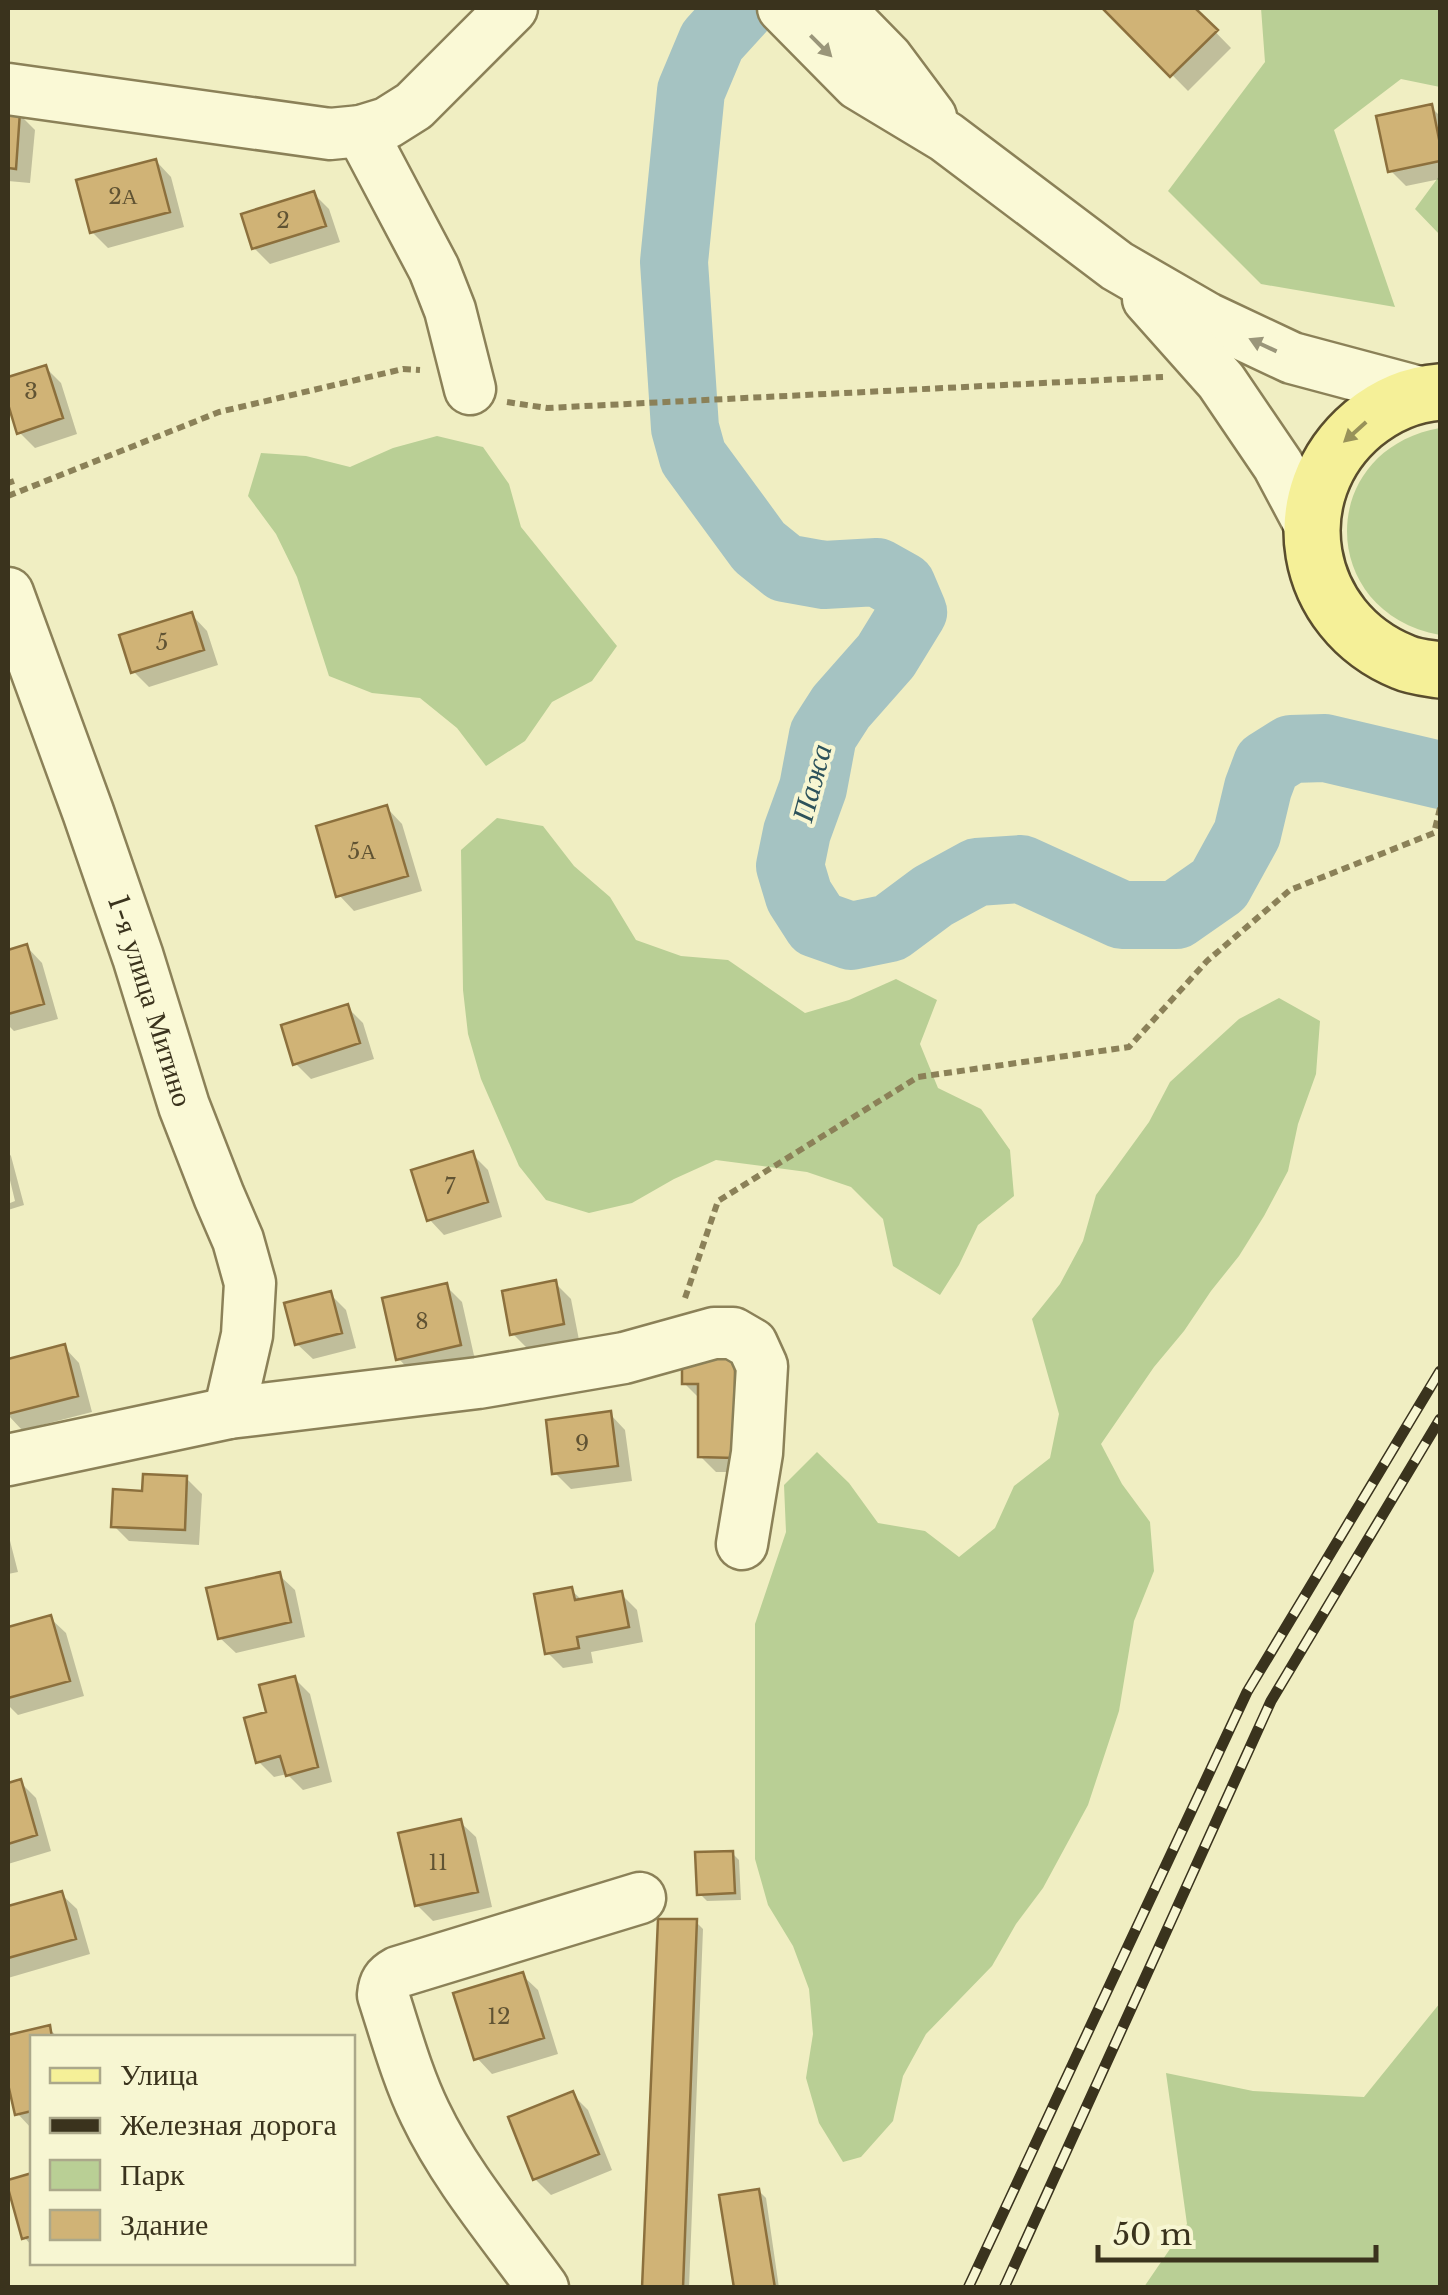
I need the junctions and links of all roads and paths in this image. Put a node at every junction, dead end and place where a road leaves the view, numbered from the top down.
1 (512, 8) edge
2 (782, 8) edge
3 (838, 8) edge
4 (873, 71) junction
5 (8, 89) edge
6 (361, 132) junction
7 (1117, 266) junction
8 (449, 380) joint
9 (1099, 381) dead end
10 (1435, 387) edge
11 (548, 408) dead end
12 (8, 496) edge
13 (1310, 528) junction
14 (8, 593) edge
15 (1440, 670) edge
16 (1440, 808) edge
17 (669, 1346) junction
18 (229, 1413) junction
19 (8, 1460) edge
20 (742, 1544) dead end
21 (640, 1898) dead end
22 (543, 2288) edge

1 - 6 street
2 -> 4 street
3 - 4 street
4 - 7 street
5 - 6 street
6 - 8 street
10 -> 7 street
7 - 13 street
8 - 12 path
9 - 11 path
10 -> 13 main road
13 - 15 main road
14 - 18 street, 1-я улица Митино
16 - 17 path
17 - 18 street
17 - 20 street
18 - 19 street
21 - 22 street

